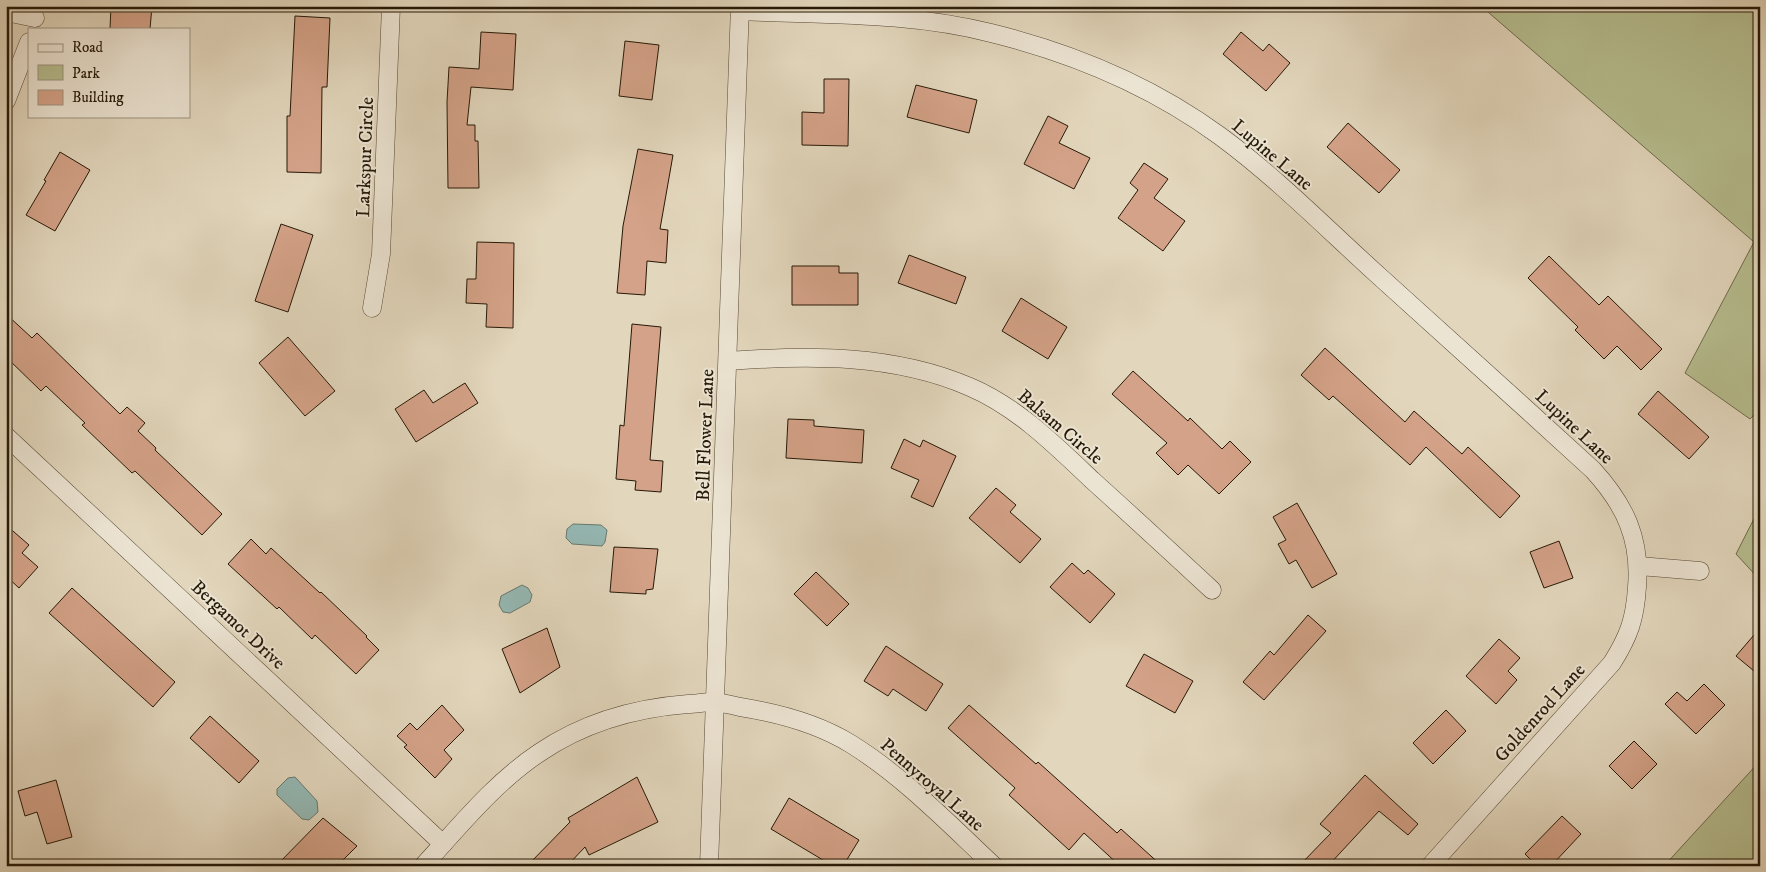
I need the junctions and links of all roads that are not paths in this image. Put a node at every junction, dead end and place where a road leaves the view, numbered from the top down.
1 (390, 6) edge
2 (740, 9) edge
3 (6, 12) edge
4 (35, 18) edge
5 (28, 45) edge
6 (6, 101) edge
7 (372, 308) dead end
8 (728, 361) junction
9 (6, 436) edge
10 (1639, 566) junction
11 (1700, 571) dead end
12 (1212, 590) dead end
13 (714, 702) junction
14 (443, 844) junction
15 (422, 866) edge
16 (709, 866) edge
17 (994, 866) edge
18 (1430, 866) edge

1 - 7 street, Larkspur Circle
2 - 8 street, Bell Flower Lane
2 - 10 street, Lupine Lane
3 - 4 street
5 - 6 street
8 - 12 street, Balsam Circle
8 - 13 street, Bell Flower Lane
9 - 14 street, Bergamot Drive
10 - 11 street
10 - 18 street, Goldenrod Lane
13 - 14 street, Pennyroyal Lane
13 - 16 street, Bell Flower Lane
13 - 17 street, Pennyroyal Lane
14 - 15 street, Pennyroyal Lane

